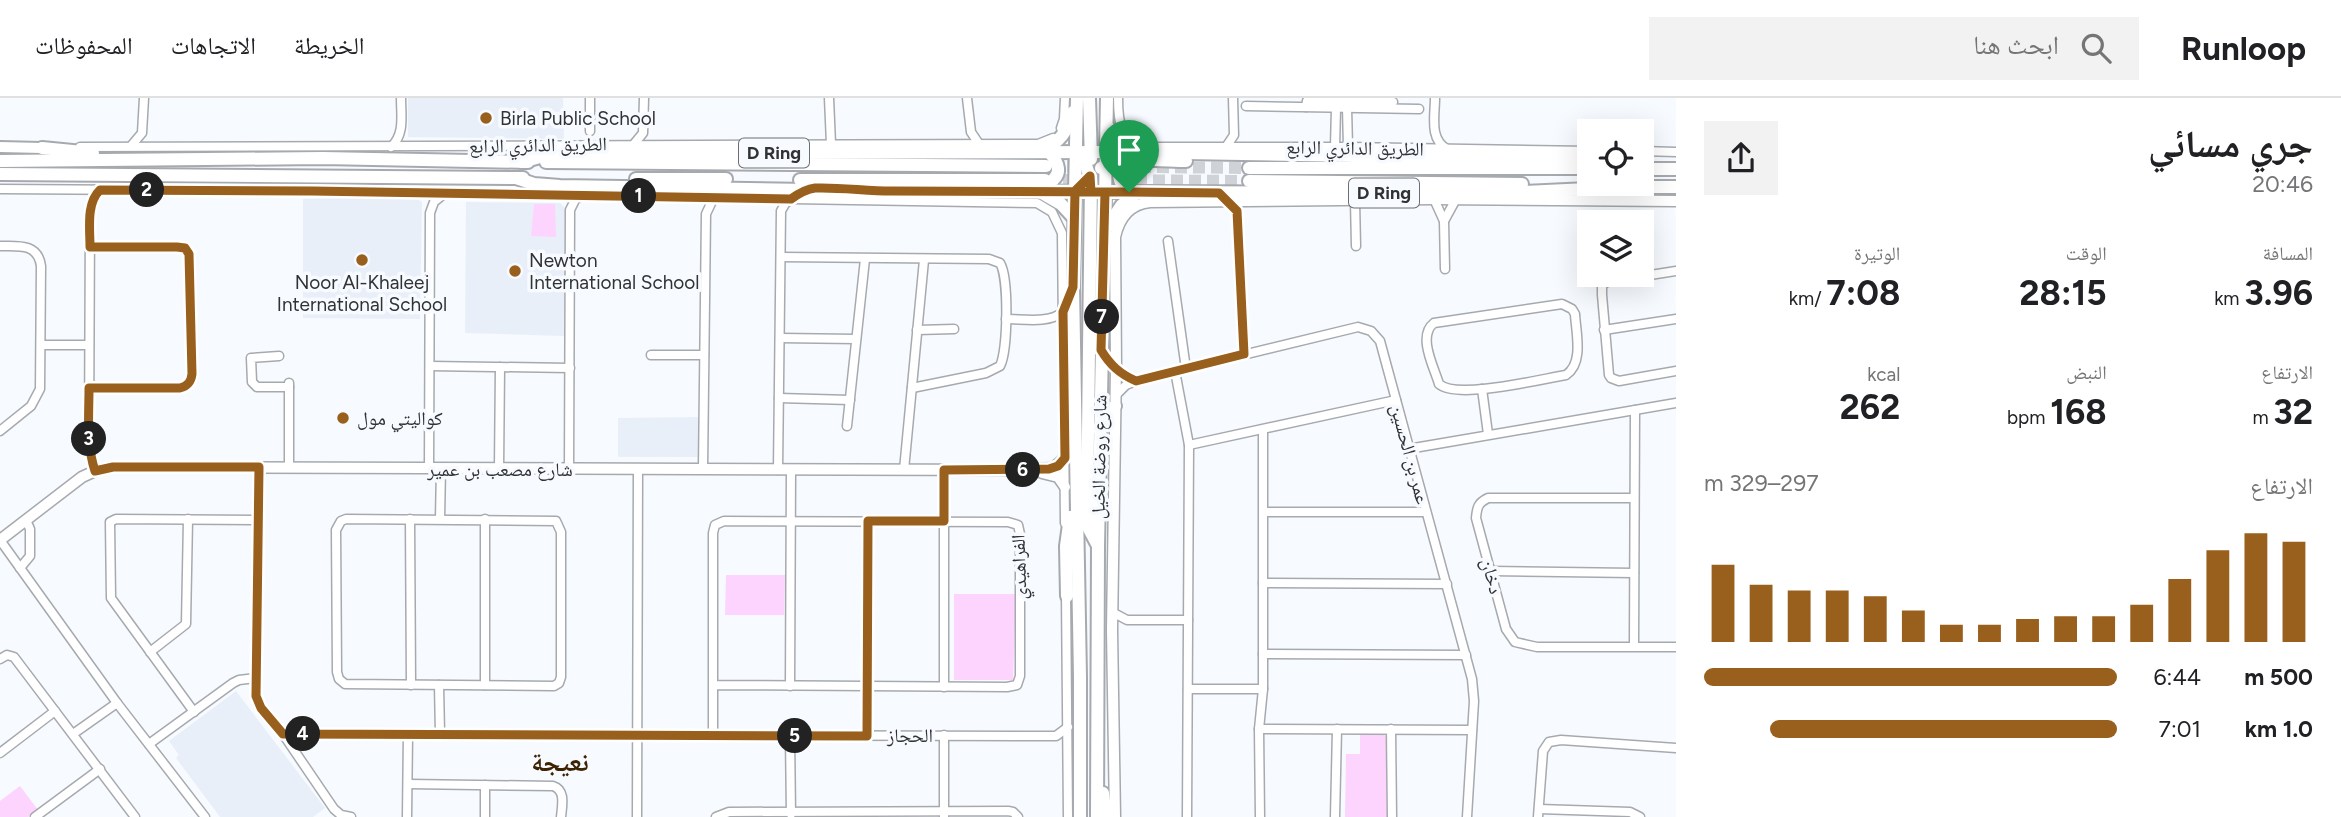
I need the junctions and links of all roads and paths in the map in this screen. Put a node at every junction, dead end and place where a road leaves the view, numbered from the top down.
1 (144, 98) edge
2 (401, 98) edge
3 (590, 98) edge
4 (643, 98) edge
5 (829, 98) edge
6 (967, 98) edge
7 (1107, 98) edge
8 (1118, 98) edge
9 (1233, 98) edge
10 (1435, 98) edge
11 (1077, 99) edge
12 (1266, 102) edge
13 (1393, 103) edge
14 (1246, 106) dead end
15 (1306, 107) junction
16 (1336, 108) junction
17 (1347, 108) junction
18 (1419, 109) dead end
19 (1107, 126) junction
20 (144, 128) junction
21 (401, 130) junction
22 (590, 131) junction
23 (971, 132) junction
24 (643, 133) junction
25 (1434, 133) junction
26 (1234, 135) junction
27 (810, 143) junction
28 (579, 144) junction
29 (598, 144) junction
30 (633, 144) junction
31 (654, 144) junction
32 (673, 144) junction
33 (831, 144) junction
34 (937, 144) joint
35 (979, 144) junction
36 (131, 146) junction
37 (156, 146) junction
38 (0, 147) edge
39 (391, 147) junction
40 (413, 147) junction
41 (1226, 147) junction
42 (1243, 147) junction
43 (1335, 147) junction
44 (1348, 147) junction
45 (42, 148) junction
46 (1388, 148) junction
47 (960, 149) junction
48 (1423, 149) junction
49 (1447, 149) junction
50 (1303, 150) junction
51 (1577, 151) edge
52 (1654, 151) edge
53 (1049, 152) junction
54 (1083, 152) junction
55 (1143, 152) junction
56 (1676, 152) edge
57 (699, 153) junction
58 (794, 153) junction
59 (1028, 153) junction
60 (1270, 154) junction
61 (1376, 156) junction
62 (145, 158) junction
63 (0, 160) edge
64 (1577, 160) edge
65 (1126, 161) junction
66 (522, 162) junction
67 (1046, 166) tunnel mouth
68 (1097, 167) junction
69 (1249, 168) tunnel mouth
70 (1577, 168) edge
71 (1654, 169) edge
72 (1676, 169) edge
73 (0, 174) edge
74 (105, 174) junction
75 (516, 178) junction
76 (1249, 181) tunnel mouth
77 (0, 182) edge
78 (1044, 185) junction
79 (1075, 186) junction
80 (1577, 186) edge
81 (670, 187) junction
82 (1654, 187) edge
83 (1676, 187) edge
84 (813, 188) junction
85 (0, 189) edge
86 (1577, 189) edge
87 (76, 190) junction
88 (100, 190) junction
89 (1091, 192) junction
90 (1105, 192) junction
91 (1133, 192) junction
92 (1518, 192) junction
93 (1219, 193) junction
94 (1369, 193) junction
95 (416, 194) junction
96 (444, 194) junction
97 (559, 194) junction
98 (581, 195) junction
99 (690, 197) junction
100 (714, 197) junction
101 (771, 198) junction
102 (791, 199) junction
103 (1434, 199) junction
104 (1456, 199) junction
105 (1676, 199) edge
106 (1355, 201) junction
107 (1237, 206) junction
108 (570, 210) junction
109 (781, 211) junction
110 (430, 213) junction
111 (706, 214) junction
112 (90, 215) junction
113 (1074, 218) junction
114 (1444, 221) junction
115 (1104, 236) junction
116 (1168, 241) dead end
117 (0, 246) edge
118 (1356, 246) dead end
119 (90, 247) junction
120 (781, 257) junction
121 (865, 259) junction
122 (924, 260) junction
123 (1444, 269) dead end
124 (1676, 271) edge
125 (1073, 287) junction
126 (1063, 312) junction
127 (1006, 319) junction
128 (1042, 319) junction
129 (1676, 319) edge
130 (954, 329) dead end
131 (917, 330) junction
132 (1604, 330) junction
133 (1063, 331) junction
134 (780, 338) junction
135 (856, 339) junction
136 (1074, 344) junction
137 (41, 345) junction
138 (89, 345) junction
139 (1101, 350) junction
140 (1244, 354) junction
141 (651, 355) dead end
142 (704, 355) junction
143 (279, 356) dead end
144 (429, 366) junction
145 (500, 367) junction
146 (570, 368) junction
147 (1116, 369) junction
148 (1186, 369) junction
149 (1676, 370) edge
150 (1175, 372) junction
151 (1136, 381) junction
152 (89, 388) junction
153 (912, 388) junction
154 (1482, 389) junction
155 (779, 398) junction
156 (850, 400) junction
157 (1396, 400) junction
158 (1115, 401) junction
159 (1676, 403) edge
160 (1635, 410) junction
161 (847, 426) dead end
162 (1263, 430) junction
163 (0, 431) edge
164 (1100, 431) junction
165 (1488, 434) junction
166 (1189, 445) junction
167 (1408, 449) junction
168 (1070, 456) junction
169 (259, 467) junction
170 (289, 468) junction
171 (429, 468) junction
172 (441, 468) junction
173 (499, 468) junction
174 (569, 469) junction
175 (638, 469) junction
176 (703, 469) junction
177 (778, 470) junction
178 (791, 470) junction
179 (904, 470) junction
180 (944, 470) junction
181 (1024, 470) junction
182 (95, 471) junction
183 (1065, 487) junction
184 (1634, 498) junction
185 (1264, 512) junction
186 (1426, 512) junction
187 (410, 519) junction
188 (440, 519) junction
189 (26, 520) junction
190 (188, 520) junction
191 (259, 520) junction
192 (485, 520) junction
193 (790, 520) junction
194 (868, 521) junction
195 (944, 521) junction
196 (0, 540) edge
197 (1098, 546) junction
198 (20, 568) junction
199 (1491, 571) junction
200 (1634, 573) junction
201 (1263, 583) junction
202 (1447, 584) junction
203 (1067, 596) junction
204 (1112, 612) junction
205 (1127, 620) junction
206 (1188, 620) junction
207 (1112, 631) junction
208 (1634, 646) junction
209 (1676, 647) edge
210 (150, 652) junction
211 (1263, 654) junction
212 (1466, 655) junction
213 (0, 659) edge
214 (256, 678) junction
215 (411, 685) junction
216 (439, 685) junction
217 (485, 685) junction
218 (714, 685) junction
219 (790, 686) junction
220 (867, 687) junction
221 (944, 687) junction
222 (1188, 689) junction
223 (1263, 689) junction
224 (117, 703) junction
225 (55, 711) junction
226 (194, 712) junction
227 (1068, 727) junction
228 (1259, 729) junction
229 (1337, 729) junction
230 (1391, 729) junction
231 (1472, 730) junction
232 (74, 734) junction
233 (283, 734) junction
234 (408, 734) junction
235 (440, 734) junction
236 (944, 735) junction
237 (637, 736) junction
238 (713, 736) junction
239 (790, 736) junction
240 (867, 736) junction
241 (1056, 736) junction
242 (149, 744) junction
243 (1068, 748) junction
244 (1676, 748) edge
245 (0, 753) edge
246 (100, 769) junction
247 (1097, 781) junction
248 (409, 784) junction
249 (485, 785) junction
250 (1538, 813) edge
251 (791, 814) edge
252 (867, 814) edge
253 (944, 814) edge
254 (35, 817) edge
255 (135, 817) edge
256 (205, 817) edge
257 (351, 817) edge
258 (407, 817) edge
259 (485, 817) edge
260 (561, 817) edge
261 (637, 817) edge
262 (716, 817) edge
263 (1018, 817) edge
264 (1068, 817) edge
265 (1080, 817) edge
266 (1097, 817) edge
267 (1106, 817) edge
268 (1115, 817) edge
269 (1187, 817) edge
270 (1260, 817) edge
271 (1335, 817) edge
272 (1392, 817) edge
273 (1467, 817) edge
274 (1640, 817) edge

1 - 20 street
2 - 21 street
3 - 22 street
4 - 24 street
5 - 33 street
6 - 23 street
7 - 19 main road, شارع روضة الخيل
8 - 41 street, الطريق الدائري الرابع
9 - 26 street
10 - 25 street
11 - 35 street
11 - 54 main road, شارع روضة الخيل
11 - 59 main road
12 - 14 street
12 - 15 street
13 - 15 street
13 - 17 street
13 - 18 street
15 - 16 street
16 - 17 street
16 - 43 street
17 - 44 street
19 - 55 main road
19 - 68 main road, شارع روضة الخيل
20 - 36 street
20 - 37 street
21 - 39 street
21 - 40 street
22 - 28 street
22 - 29 street
23 - 35 street
23 - 47 street
24 - 30 street
24 - 31 street
25 - 48 street
25 - 49 street
26 - 41 street
26 - 42 street
27 - 32 street, الطريق الدائري الرابع
27 - 33 street, الطريق الدائري الرابع
27 - 58 main road
28 - 29 street, الطريق الدائري الرابع
28 - 40 street, الطريق الدائري الرابع
29 - 30 street, الطريق الدائري الرابع
30 - 31 street, الطريق الدائري الرابع
31 - 32 street, الطريق الدائري الرابع
32 - 57 main road
33 - 34 street, الطريق الدائري الرابع
34 - 47 main road
35 - 47 street
36 - 37 street, الطريق الدائري الرابع
36 - 45 street, الطريق الدائري الرابع
37 - 39 street, الطريق الدائري الرابع
38 - 45 main road, الطريق الدائري الرابع
39 - 40 street, الطريق الدائري الرابع
41 - 42 street, الطريق الدائري الرابع
42 - 50 street, الطريق الدائري الرابع
43 - 44 street, الطريق الدائري الرابع
43 - 50 street, الطريق الدائري الرابع
44 - 46 street, الطريق الدائري الرابع
45 - 62 main road
46 - 48 street, الطريق الدائري الرابع
46 - 61 main road
47 - 58 main road, D Ring
47 - 59 main road, D Ring
48 - 49 street, الطريق الدائري الرابع
49 - 51 street, الطريق الدائري الرابع
50 - 60 main road, D Ring
50 - 61 main road, D Ring
52 - 56 street
53 - 54 main road, D Ring
53 - 59 main road, D Ring
53 - 78 main road
54 - 68 main road
54 - 68 main road, D Ring
54 - 79 main road, شارع روضة الخيل
55 - 60 main road, D Ring
55 - 68 main road, D Ring
57 - 58 main road, D Ring
57 - 66 main road, D Ring
60 - 65 main road
61 - 64 main road, D Ring
62 - 63 main road, الطريق الدائري الرابع / D Ring
62 - 66 main road, الطريق الدائري الرابع / D Ring
65 - 68 main road
65 - 91 main road
66 - 67 main road, الطريق الدائري الرابع / D Ring
68 - 79 main road
68 - 89 main road
68 - 90 main road, شارع روضة الخيل
69 - 70 main road, الطريق الدائري الرابع / D Ring
71 - 72 main road
73 - 74 main road, الطريق الدائري الرابع / D Ring
74 - 75 main road, الطريق الدائري الرابع / D Ring
74 - 77 main road
75 - 78 main road, الطريق الدائري الرابع / D Ring
75 - 81 main road
76 - 80 main road, الطريق الدائري الرابع / D Ring
78 - 79 main road, D Ring
78 - 84 main road, D Ring
78 - 113 main road
79 - 89 main road, D Ring
79 - 113 main road, شارع روضة الخيل
81 - 84 main road
81 - 99 main road
82 - 83 main road, الطريق الدائري الرابع / D Ring
84 - 102 main road
85 - 87 street
86 - 92 main road, D Ring
87 - 88 street
87 - 112 street
88 - 95 street
88 - 112 street
89 - 90 main road, D Ring
89 - 197 main road
90 - 91 main road, D Ring
90 - 115 main road, شارع روضة الخيل
91 - 93 main road, D Ring
91 - 115 main road
92 - 94 main road, D Ring
92 - 105 street
93 - 94 main road, D Ring
93 - 107 street
94 - 106 street
95 - 96 street
95 - 110 street
96 - 97 street
96 - 110 street
97 - 98 street
97 - 108 street
98 - 99 street
98 - 108 street
99 - 100 street
99 - 111 street
100 - 101 street
100 - 111 street
101 - 102 street
101 - 109 street
102 - 109 street
102 - 126 street, شارع روضة الخيل
103 - 104 street
103 - 106 street
103 - 114 street
104 - 105 street
104 - 114 street
106 - 107 street
106 - 118 street
107 - 140 street
107 - 147 street, شارع روضة الخيل
108 - 146 street
109 - 120 street
110 - 144 street
111 - 142 street
112 - 119 street
113 - 125 main road, شارع روضة الخيل
114 - 123 street
115 - 139 main road, شارع روضة الخيل
116 - 148 street
117 - 137 street
119 - 138 street
119 - 152 street
120 - 121 street
120 - 134 street
121 - 122 street
121 - 135 street
122 - 127 street
122 - 131 street
124 - 132 street
125 - 126 main road
125 - 136 main road, شارع روضة الخيل
126 - 128 street
126 - 133 street, شارع روضة الخيل
127 - 128 street
127 - 153 street
128 - 133 street
129 - 132 street
130 - 131 street
131 - 153 street
132 - 149 street
133 - 136 street
133 - 168 street, شارع روضة الخيل
134 - 135 street
134 - 155 street
135 - 156 street
136 - 168 main road, شارع روضة الخيل
137 - 138 street
137 - 163 street
138 - 152 street
139 - 147 street
139 - 164 main road, شارع روضة الخيل
140 - 148 street, عمر بن الحسين
140 - 157 street, عمر بن الحسين
141 - 142 street
142 - 176 street
143 - 170 street
144 - 145 street
144 - 171 street
145 - 146 street
145 - 173 street
146 - 174 street
147 - 151 street
147 - 158 street, شارع روضة الخيل
148 - 150 street, عمر بن الحسين
150 - 151 street, عمر بن الحسين
150 - 166 street
151 - 158 street, عمر بن الحسين
152 - 182 street
153 - 179 street
154 - 154 street
154 - 165 street
155 - 156 street
155 - 177 street
156 - 161 street
157 - 162 street
157 - 167 street, عمر بن الحسين
158 - 164 main road
158 - 204 street, شارع روضة الخيل
159 - 160 street
160 - 165 street
160 - 184 street
162 - 166 street
162 - 185 street
164 - 197 main road, شارع روضة الخيل
165 - 167 street
166 - 206 street
167 - 186 street, عمر بن الحسين
168 - 181 street, شارع مصعب بن عمير
168 - 183 street, شارع روضة الخيل
168 - 203 main road
168 - 265 main road, شارع روضة الخيل
169 - 170 street, شارع مصعب بن عمير
169 - 182 street, شارع مصعب بن عمير
169 - 191 street
170 - 171 street, شارع مصعب بن عمير
171 - 172 street, شارع مصعب بن عمير
172 - 173 street, شارع مصعب بن عمير
172 - 188 street
173 - 174 street, شارع مصعب بن عمير
174 - 175 street, شارع مصعب بن عمير
175 - 176 street, شارع مصعب بن عمير
175 - 237 street
176 - 177 street, شارع مصعب بن عمير
177 - 178 street, شارع مصعب بن عمير
178 - 179 street, شارع مصعب بن عمير
178 - 193 street
179 - 180 street, شارع مصعب بن عمير
180 - 181 street, شارع مصعب بن عمير
180 - 195 street
181 - 183 street, شارع مصعب بن عمير
182 - 189 street, شارع مصعب بن عمير
183 - 203 street, شارع روضة الخيل
184 - 199 street, دخان
184 - 200 street
185 - 186 street
185 - 201 street
186 - 202 street, عمر بن الحسين
187 - 188 street
187 - 215 street
187 - 215 street
188 - 192 street
189 - 196 street, شارع مصعب بن عمير
189 - 198 street
190 - 191 street
190 - 210 street
190 - 210 street
191 - 214 street
192 - 217 street
192 - 217 street
193 - 194 street, الفراهيدي
193 - 218 street, الفراهيدي
193 - 219 street
194 - 195 street, الفراهيدي
194 - 220 street
195 - 221 street
195 - 221 street, الفراهيدي
196 - 198 street
197 - 247 main road, شارع روضة الخيل
198 - 224 street
199 - 200 street
199 - 208 street, دخان
200 - 208 street
201 - 202 street
201 - 211 street
202 - 212 street, عمر بن الحسين
203 - 227 street, شارع روضة الخيل
204 - 205 street
204 - 207 street, شارع روضة الخيل
205 - 206 street
205 - 207 street
206 - 222 street
207 - 268 street, شارع روضة الخيل
208 - 209 street, دخان
210 - 226 street
211 - 212 street
211 - 223 street
212 - 231 street, عمر بن الحسين
213 - 225 street
214 - 226 street
214 - 233 street
215 - 216 street
216 - 217 street
216 - 235 street
218 - 219 street, الفراهيدي
218 - 238 street, الفراهيدي
219 - 220 street, الفراهيدي
220 - 221 street, الفراهيدي
220 - 240 street
222 - 223 street
222 - 269 street
223 - 228 street
224 - 232 street
224 - 242 street
225 - 232 street
225 - 245 street
226 - 242 street
227 - 241 street
227 - 243 street, شارع روضة الخيل
228 - 229 street
228 - 270 street
229 - 230 street
229 - 271 street
230 - 231 street
230 - 272 street
231 - 273 street, عمر بن الحسين
232 - 246 street
233 - 234 street, الحجاز
233 - 257 street
234 - 235 street, الحجاز
234 - 248 street
235 - 237 street, الحجاز
236 - 240 street, الحجاز
236 - 241 street, الحجاز
236 - 253 street
237 - 238 street, الحجاز
237 - 261 street
238 - 239 street, الحجاز
239 - 240 street, الحجاز
239 - 251 street
241 - 243 street
242 - 256 street
243 - 264 street, شارع روضة الخيل
244 - 250 street
246 - 254 street
246 - 255 street
247 - 266 main road, شارع روضة الخيل
247 - 267 main road
248 - 249 street
248 - 258 street
249 - 259 street
249 - 260 street
250 - 274 street
251 - 252 street
251 - 262 street
252 - 253 street
253 - 263 street

